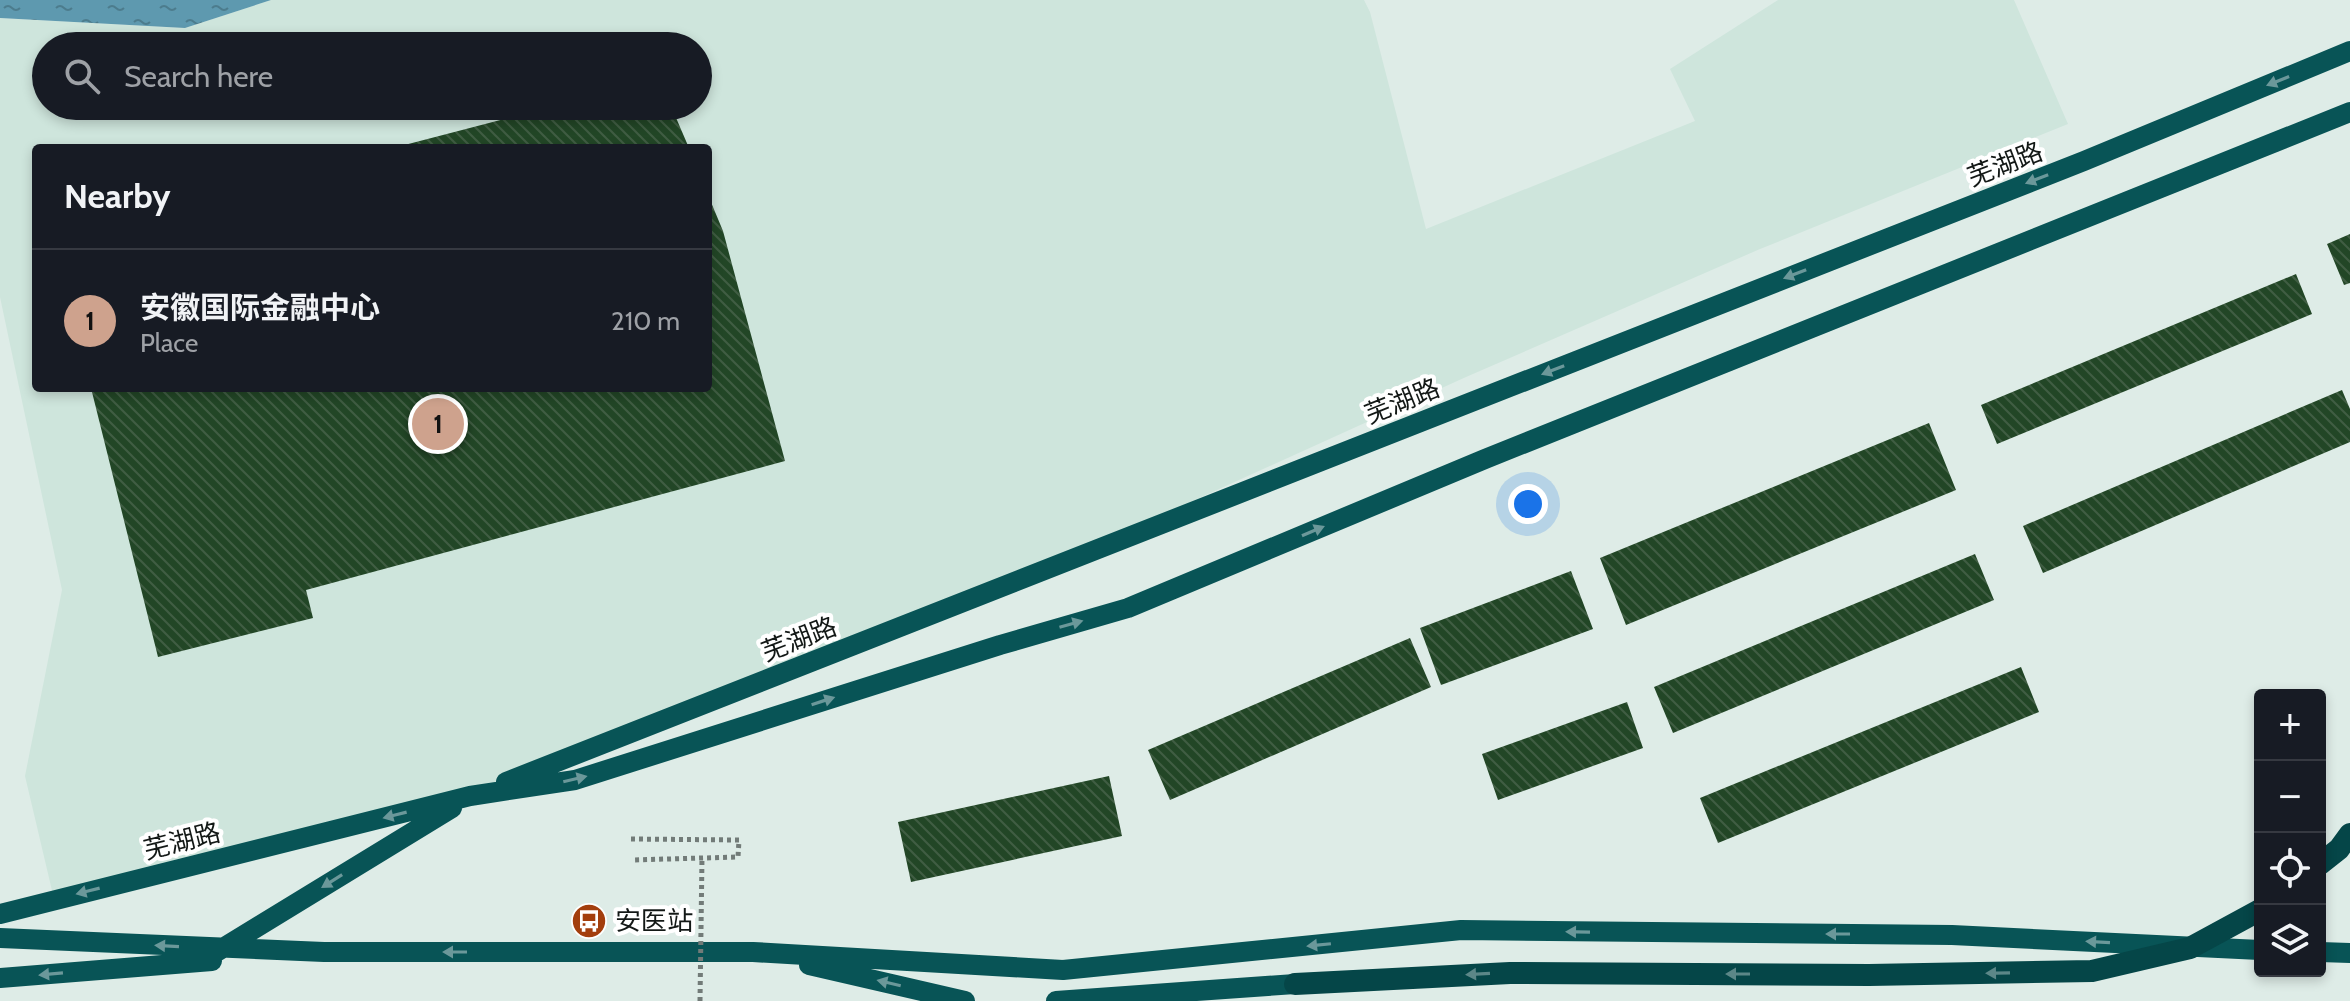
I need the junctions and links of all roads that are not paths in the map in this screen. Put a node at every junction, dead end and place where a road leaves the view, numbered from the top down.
1 (2350, 51) edge
2 (2350, 112) edge
3 (470, 796) junction
4 (2350, 834) edge
5 (2326, 859) edge
6 (2254, 913) edge
7 (0, 914) edge
8 (0, 938) edge
9 (222, 949) junction
10 (2254, 950) edge
11 (324, 952) junction
12 (753, 952) junction
13 (2326, 952) edge
14 (2350, 953) edge
15 (200, 962) junction
16 (0, 978) edge
17 (1295, 984) joint
18 (965, 1001) edge
19 (1056, 1001) edge

1 -> 3 main road, 芜湖路
3 -> 2 main road, 芜湖路
3 -> 7 main road, 芜湖路
3 -> 9 main road
4 - 5 highway
6 -> 17 highway, bridge
9 -> 8 main road
9 - 11 main road
9 - 15 main road
10 -> 12 main road
12 -> 11 main road
11 - 15 main road
18 -> 12 main road
13 - 14 main road
15 -> 16 main road
17 - 19 main road

